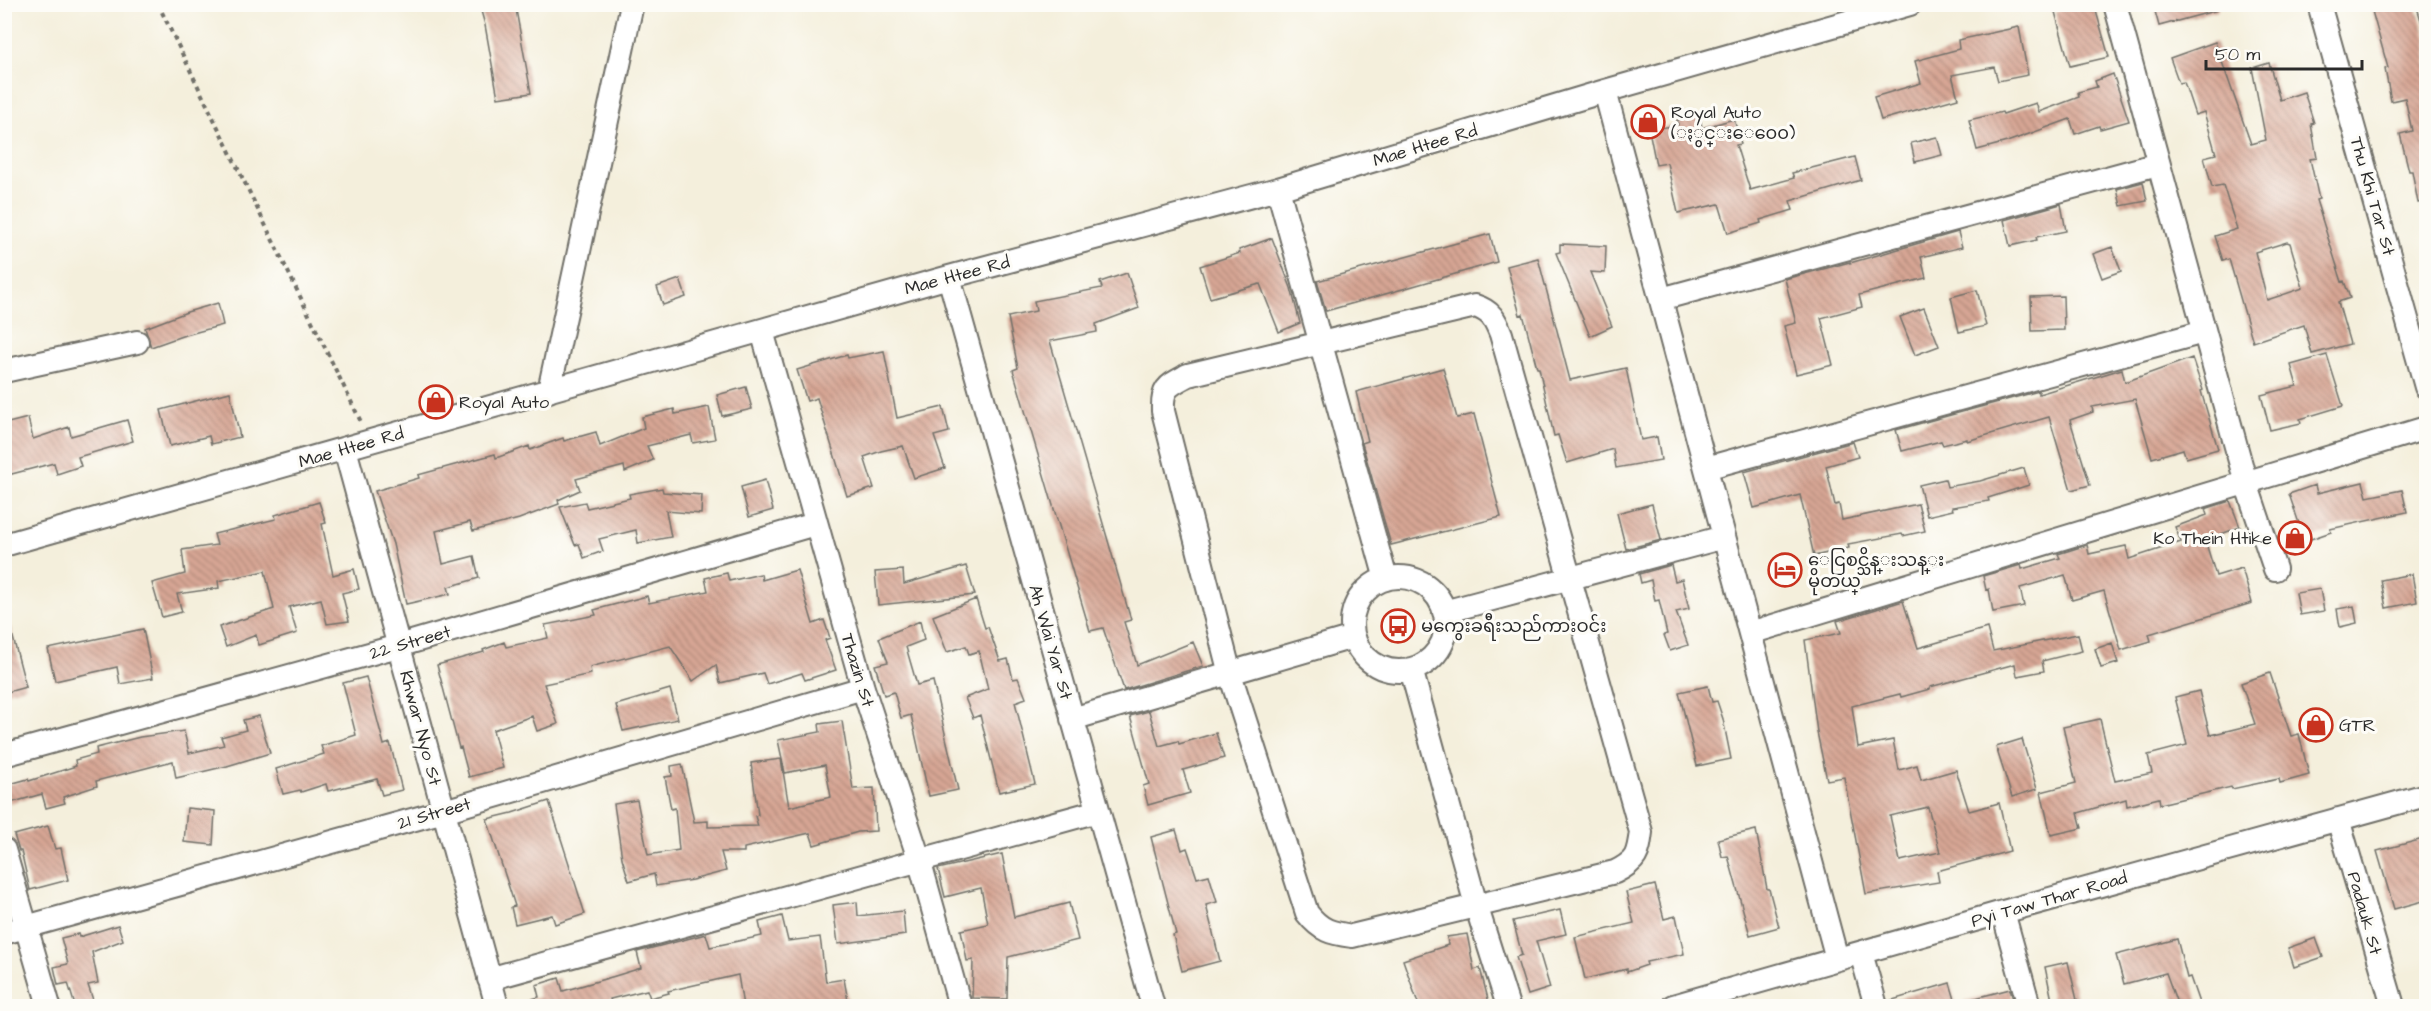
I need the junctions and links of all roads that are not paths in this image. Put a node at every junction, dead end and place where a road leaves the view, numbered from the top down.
1 (632, 4) edge
2 (1910, 4) edge
3 (2115, 4) edge
4 (2319, 4) edge
5 (1605, 91) junction
6 (2158, 164) junction
7 (1278, 189) junction
8 (949, 277) junction
9 (1661, 299) junction
10 (762, 330) junction
11 (2204, 332) junction
12 (137, 342) dead end
13 (1322, 342) junction
14 (4, 371) edge
15 (2427, 387) edge
16 (549, 391) junction
17 (2427, 428) edge
18 (345, 449) junction
19 (1706, 468) junction
20 (2246, 483) junction
21 (815, 524) junction
22 (1724, 537) junction
23 (4, 545) edge
24 (2275, 569) dead end
25 (1386, 579) junction
26 (1570, 579) junction
27 (1444, 612) junction
28 (1750, 633) junction
29 (1353, 637) junction
30 (398, 646) junction
31 (1411, 669) junction
32 (1230, 675) junction
33 (863, 688) junction
34 (1072, 719) junction
35 (4, 755) edge
36 (2427, 795) edge
37 (444, 811) junction
38 (1098, 811) junction
39 (2338, 819) junction
40 (4, 850) edge
41 (919, 859) junction
42 (1476, 904) junction
43 (2002, 912) junction
44 (15, 930) edge
45 (1861, 952) junction
46 (1837, 959) junction
47 (489, 979) junction
48 (49, 1006) edge
49 (497, 1006) edge
50 (960, 1006) edge
51 (1153, 1006) edge
52 (1508, 1006) edge
53 (1673, 1006) edge
54 (1876, 1006) edge
55 (2029, 1006) edge
56 (2393, 1006) edge

1 - 16 street
2 - 5 street, Mae Htee Rd
3 - 6 street
4 - 15 street, Thu Khi Tar St
5 - 7 street, Mae Htee Rd
5 - 9 street
6 - 9 street
6 - 11 street
7 - 8 street, Mae Htee Rd
7 - 13 street
8 - 10 street, Mae Htee Rd
8 - 34 street, Ah Wai Yar St
9 - 19 street
10 - 16 street, Mae Htee Rd
10 - 21 street, Thazin St
11 - 19 street
11 - 20 street
12 - 14 street
13 - 25 street
13 - 26 street
13 - 32 street
16 - 18 street, Mae Htee Rd
17 - 20 street
18 - 23 street, Mae Htee Rd
18 - 30 street, Khwar Nyo St
19 - 22 street
20 - 24 street
20 - 28 street
21 - 30 street, 22 Street
21 - 33 street, Thazin St
22 - 26 street
22 - 28 street
25 - 27 street
25 - 29 street
26 - 27 street
26 - 42 street
27 - 31 street
28 - 46 street
29 - 31 street
29 - 32 street
30 - 35 street, 22 Street
30 - 37 street, Khwar Nyo St
31 - 42 street
32 - 34 street
32 - 42 street
33 - 37 street, 21 Street
33 - 41 street, Thazin St
34 - 38 street, Ah Wai Yar St
36 - 39 street, Pyi Taw Thar Road
37 - 44 street, 21 Street
37 - 47 street, Khwar Nyo St
38 - 41 street
38 - 51 street, Ah Wai Yar St
39 - 43 street, Pyi Taw Thar Road
39 - 56 street, Padauk St
40 - 44 street
41 - 47 street
41 - 50 street, Thazin St
42 - 52 street
43 - 45 street, Pyi Taw Thar Road
43 - 55 street
44 - 48 street
45 - 46 street, Pyi Taw Thar Road
45 - 54 street
46 - 53 street, Pyi Taw Thar Road
47 - 49 street, Khwar Nyo St

